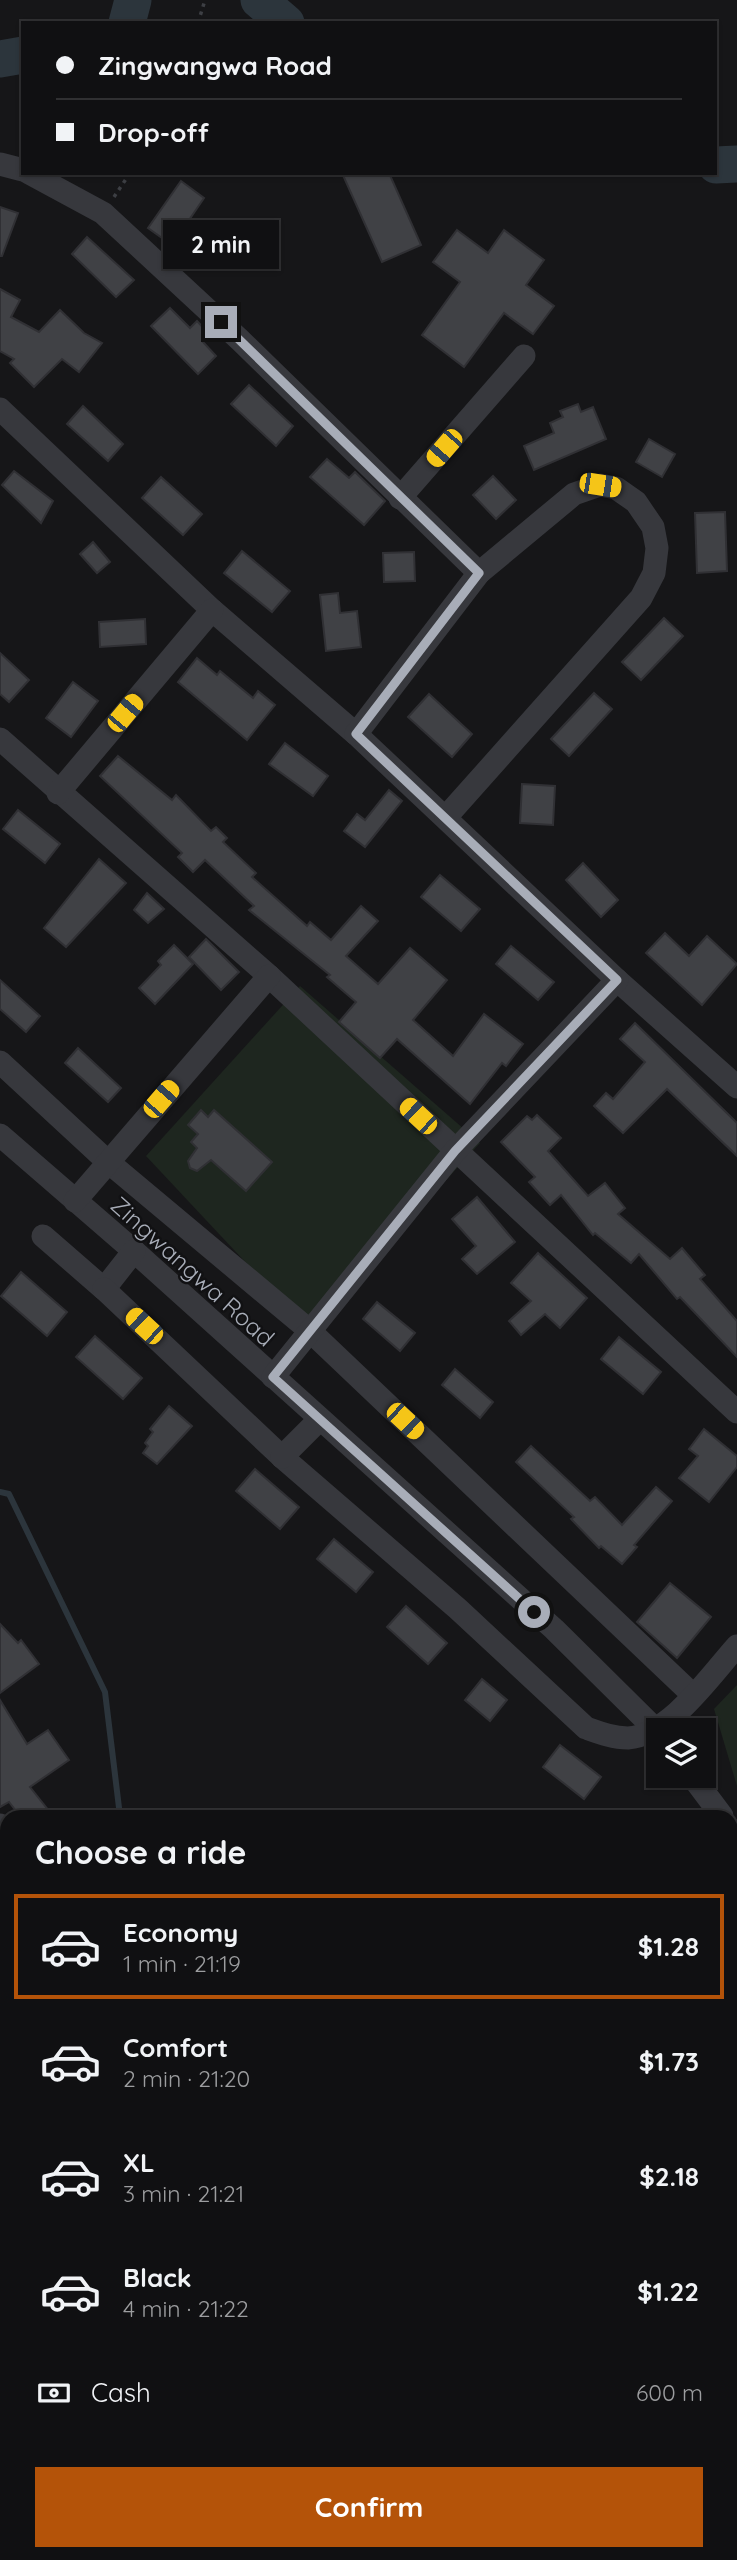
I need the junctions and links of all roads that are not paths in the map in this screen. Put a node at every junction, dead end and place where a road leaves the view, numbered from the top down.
1 (0, 164) edge
2 (21, 169) edge
3 (33, 175) edge
4 (524, 356) dead end
5 (0, 409) edge
6 (400, 498) junction
7 (479, 573) junction
8 (212, 610) junction
9 (356, 734) junction
10 (0, 739) edge
11 (58, 793) junction
12 (446, 817) junction
13 (269, 976) junction
14 (617, 980) junction
15 (0, 1062) edge
16 (737, 1087) edge
17 (0, 1135) edge
18 (455, 1151) junction
19 (107, 1161) junction
20 (75, 1201) junction
21 (43, 1236) dead end
22 (134, 1251) junction
23 (104, 1289) junction
24 (309, 1330) junction
25 (273, 1377) junction
26 (737, 1412) edge
27 (319, 1420) junction
28 (282, 1457) junction
29 (737, 1646) edge
30 (693, 1695) junction
31 (671, 1718) edge
32 (646, 1719) edge
33 (646, 1734) edge
34 (701, 1788) edge
35 (718, 1810) edge

1 - 2 street
3 - 6 street
4 - 6 street
5 - 8 street
6 - 7 street
7 - 9 street
7 - 12 street
8 - 9 street
8 - 11 street
9 - 12 street
10 - 11 street
11 - 13 street
12 - 14 street
13 - 18 street
13 - 19 street
14 - 16 street
14 - 18 street
15 - 19 street
17 - 20 street, Zingwangwa Road
18 - 24 street
18 - 26 street
19 - 20 street
19 - 24 street
20 - 22 street, Zingwangwa Road
21 - 23 street
22 - 23 street
22 - 25 street, Zingwangwa Road
23 - 28 street
24 - 25 street
24 - 30 street
25 - 27 street, Zingwangwa Road
27 - 28 street
27 - 32 street, Zingwangwa Road
28 - 33 street
29 - 30 street
30 - 31 street
34 - 35 street

